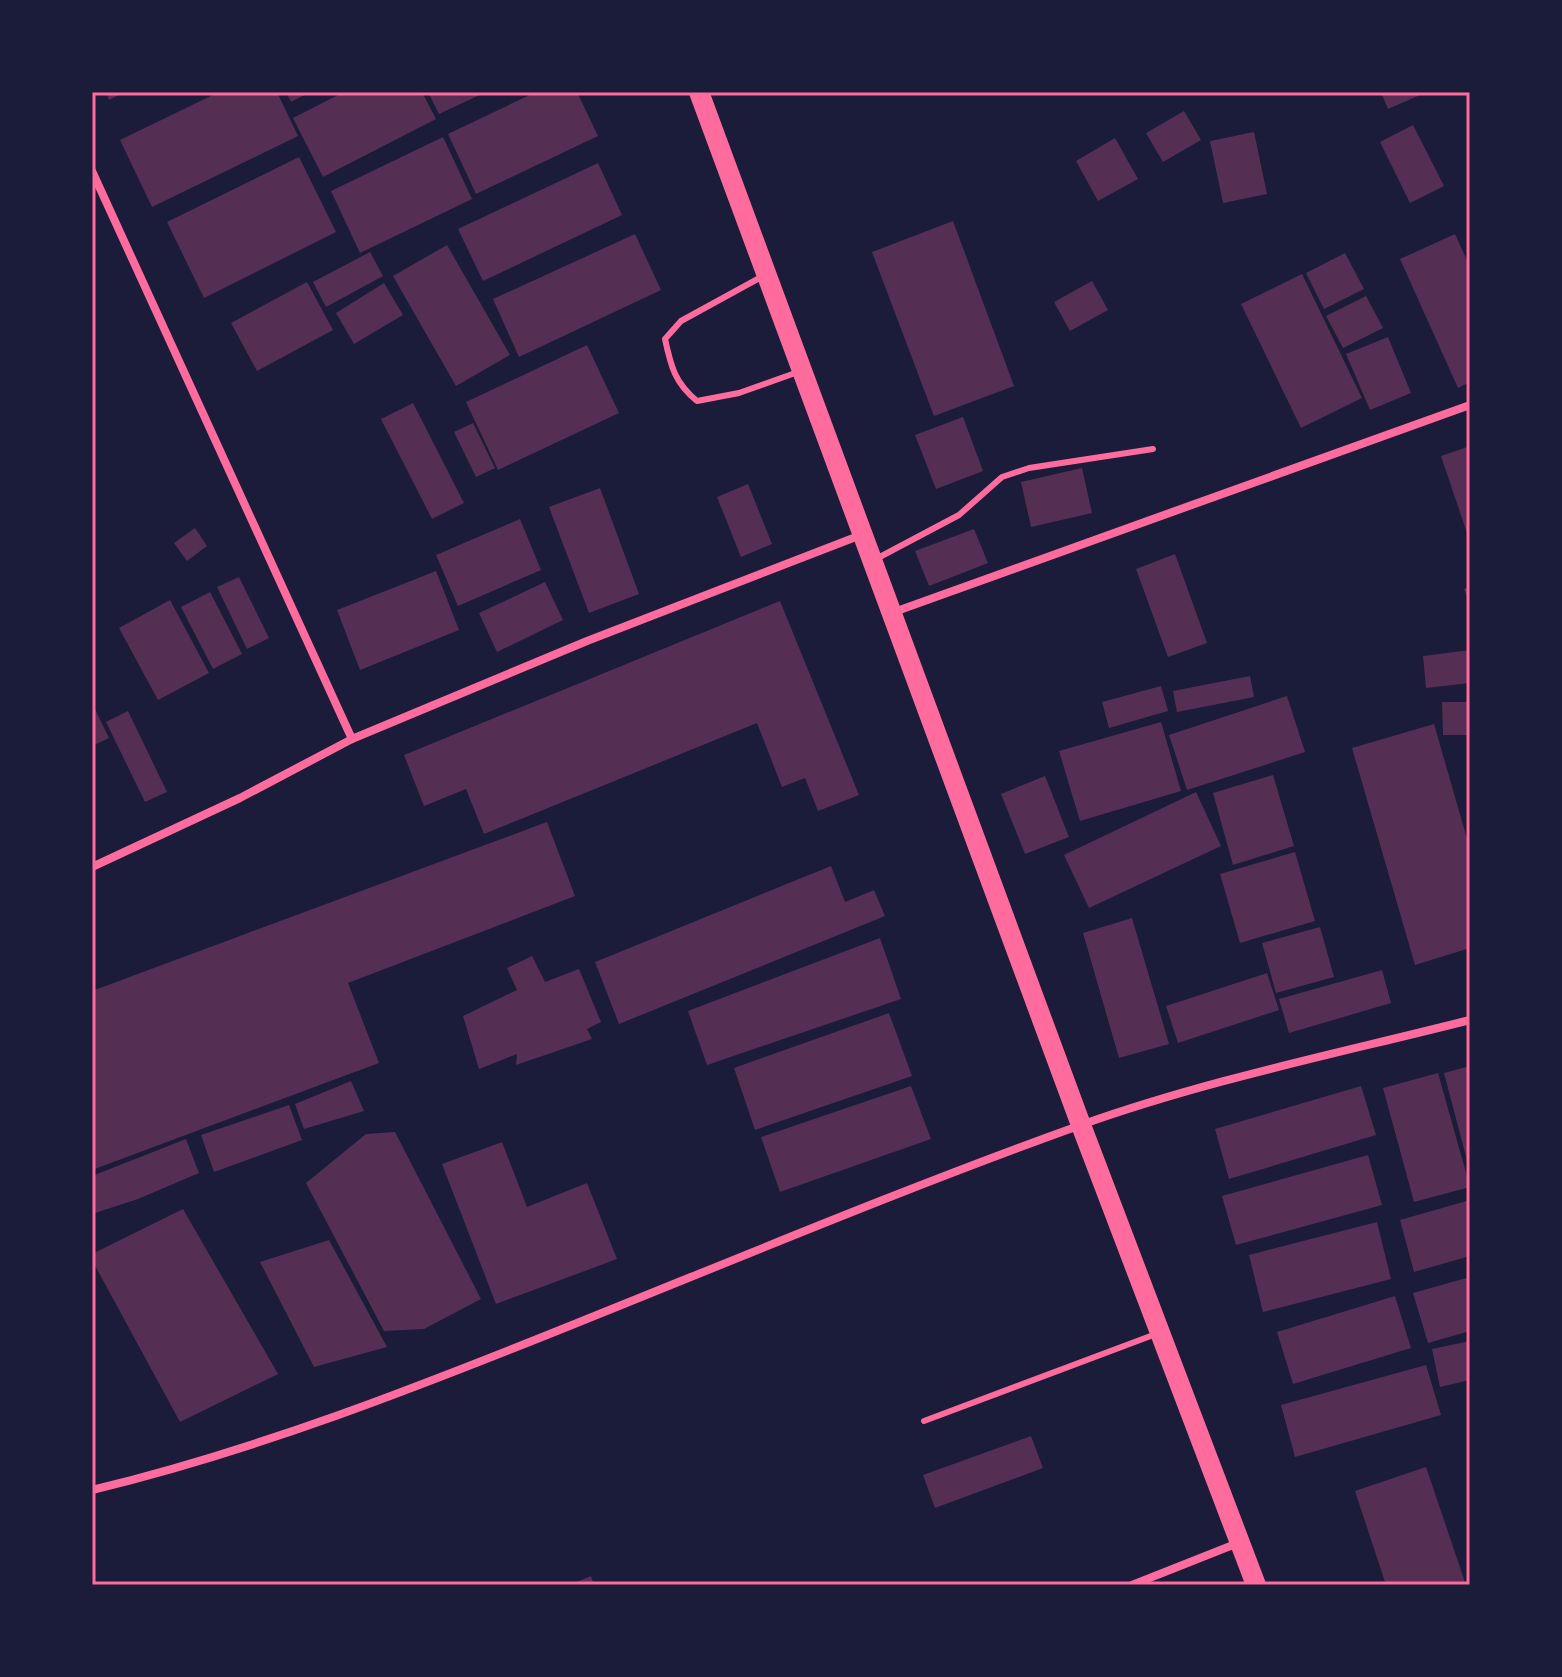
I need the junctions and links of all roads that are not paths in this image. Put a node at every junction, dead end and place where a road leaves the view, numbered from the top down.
1 (699, 92) edge
2 (92, 171) edge
3 (766, 275) junction
4 (802, 371) junction
5 (1470, 405) edge
6 (1153, 449) dead end
7 (862, 535) junction
8 (871, 561) junction
9 (890, 614) junction
10 (352, 739) junction
11 (92, 867) edge
12 (1470, 1020) edge
13 (1081, 1125) junction
14 (1159, 1332) junction
15 (924, 1421) dead end
16 (92, 1490) edge
17 (1239, 1543) junction
18 (1132, 1585) edge
19 (1256, 1585) edge

1 - 3 main road
2 - 10 street
3 - 4 main road
3 - 4 lane
4 - 7 main road
5 - 9 street
6 - 8 lane
7 - 8 main road
7 - 10 street
8 - 9 main road
9 - 13 main road
10 - 11 street
12 - 13 street
13 - 14 main road
13 - 16 street
14 - 15 lane
14 - 17 main road
17 - 18 street
17 - 19 main road

